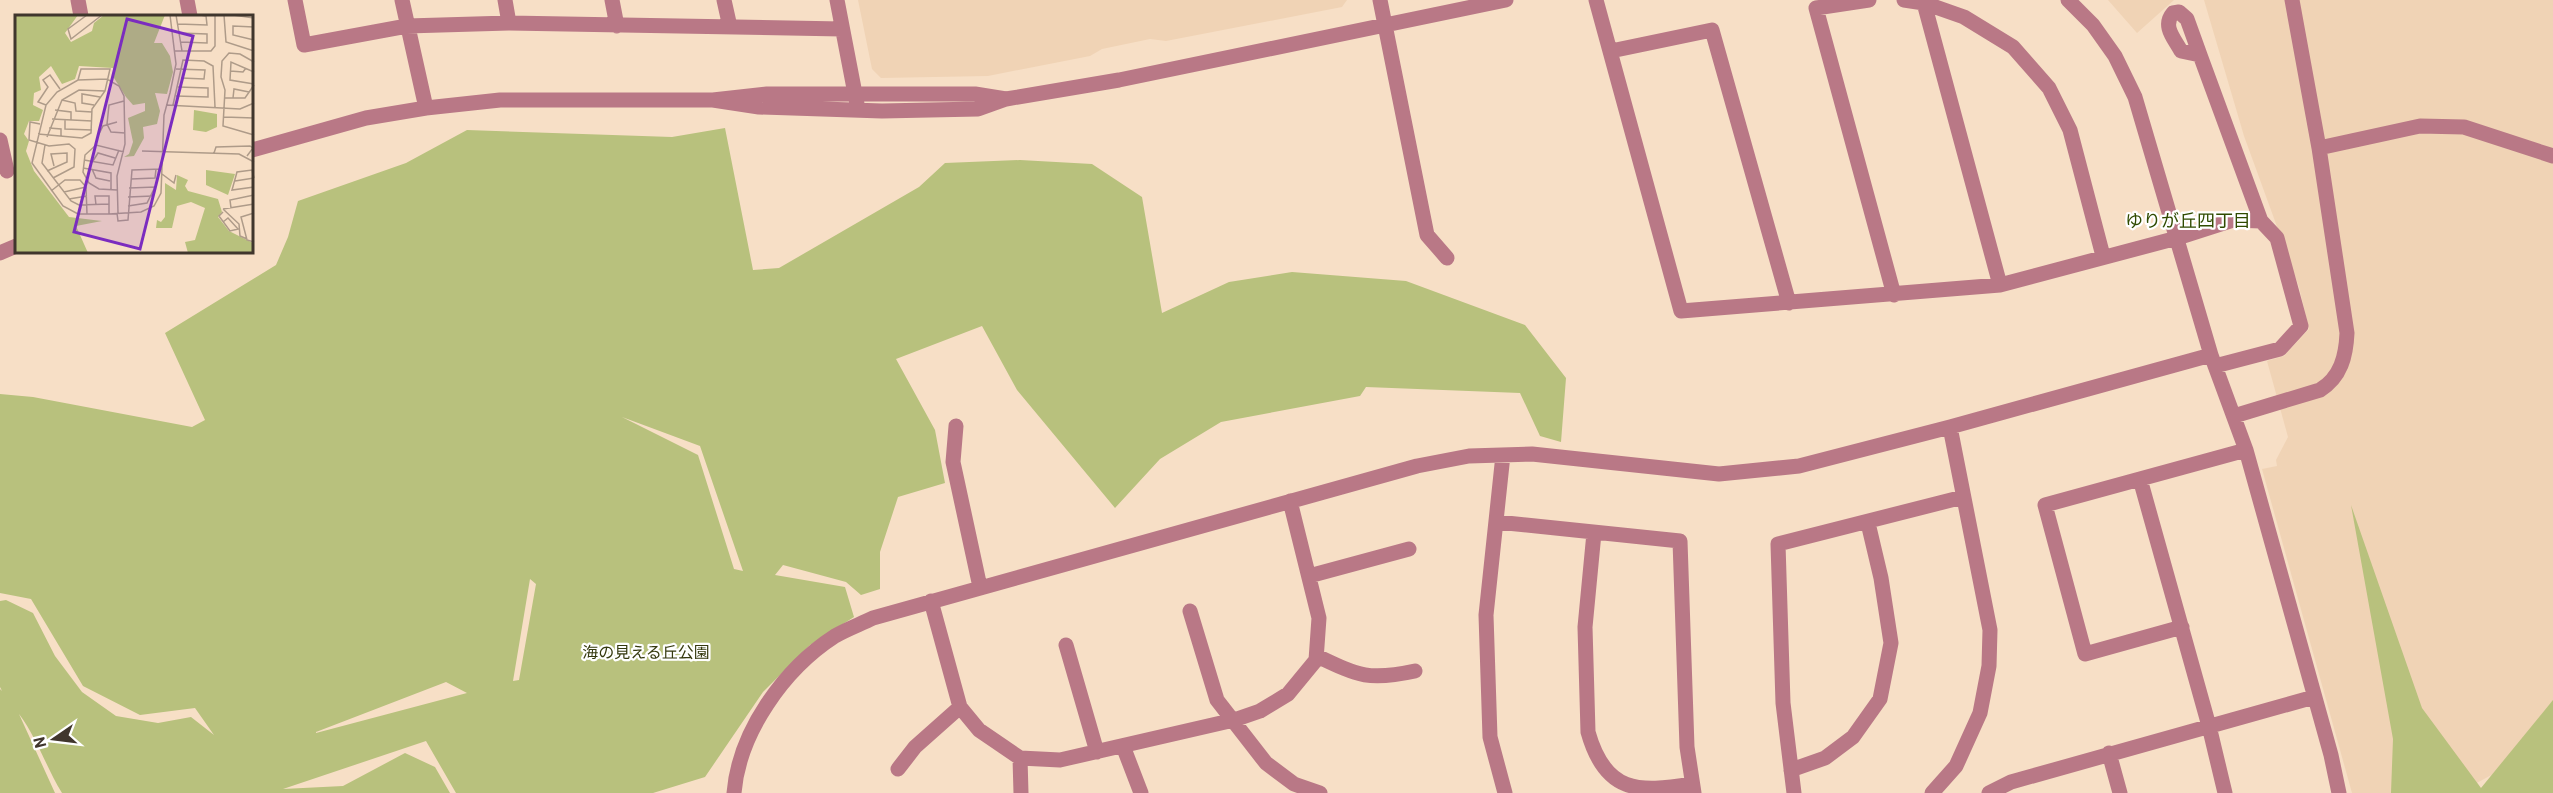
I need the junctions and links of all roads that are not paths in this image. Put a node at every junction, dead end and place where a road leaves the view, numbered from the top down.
1 (78, 0) edge
2 (187, 0) edge
3 (295, 0) edge
4 (402, 0) edge
5 (504, 0) edge
6 (612, 0) edge
7 (724, 0) edge
8 (837, 0) edge
9 (1380, 0) edge
10 (1506, 0) edge
11 (1596, 0) edge
12 (1869, 0) edge
13 (1904, 0) edge
14 (2068, 0) edge
15 (2292, 0) edge
16 (1924, 3) junction
17 (81, 15) edge
18 (190, 15) edge
19 (509, 23) junction
20 (407, 26) junction
21 (617, 26) junction
22 (1386, 26) junction
23 (730, 27) junction
24 (842, 29) junction
25 (1611, 51) junction
26 (2200, 55) dead end
27 (857, 102) junction
28 (426, 108) junction
29 (0, 140) edge
30 (2319, 148) junction
31 (254, 149) edge
32 (2553, 156) edge
33 (8, 171) edge
34 (2261, 221) junction
35 (2176, 238) junction
36 (15, 246) edge
37 (0, 253) edge
38 (2103, 256) junction
39 (1447, 258) dead end
40 (2000, 285) junction
41 (1894, 295) junction
42 (1789, 303) junction
43 (2213, 360) junction
44 (2234, 416) junction
45 (956, 426) dead end
46 (1950, 427) junction
47 (2246, 450) junction
48 (1503, 455) junction
49 (2140, 478) junction
50 (1963, 497) junction
51 (1290, 501) junction
52 (1497, 522) junction
53 (1868, 523) junction
54 (1594, 533) junction
55 (1409, 549) dead end
56 (1309, 576) junction
57 (980, 587) junction
58 (931, 602) junction
59 (1190, 611) dead end
60 (2182, 627) junction
61 (1066, 645) dead end
62 (1317, 656) junction
63 (1415, 671) dead end
64 (2314, 697) junction
65 (960, 707) junction
66 (1234, 720) junction
67 (2210, 726) junction
68 (1123, 746) junction
69 (1097, 752) junction
70 (2109, 753) junction
71 (1020, 758) junction
72 (898, 769) dead end
73 (1791, 770) junction
74 (2012, 788) edge
75 (1693, 789) edge
76 (734, 793) edge
77 (1021, 793) edge
78 (1141, 793) edge
79 (1320, 793) edge
80 (1505, 793) edge
81 (1794, 793) edge
82 (1932, 793) edge
83 (1989, 793) edge
84 (2120, 793) edge
85 (2225, 793) edge
86 (2339, 793) edge

1 - 17 street
2 - 18 street
3 - 20 street
4 - 20 street
5 - 19 street
6 - 21 street
7 - 23 street
8 - 24 street
9 - 22 street
10 - 22 street
11 - 25 street
12 - 41 street
13 - 16 street
14 - 35 street
15 - 30 street
16 - 38 street
16 - 40 street
19 - 20 street
19 - 21 street
20 - 28 street
21 - 23 street
22 - 27 street
22 - 39 street
23 - 24 street
24 - 27 street
25 - 42 street
25 - 42 street
26 - 34 street
27 - 28 street
28 - 31 street
29 - 33 street
30 - 32 street
30 - 44 street
34 - 35 street
34 - 43 street
35 - 38 street
35 - 43 street
36 - 37 street
38 - 40 street
40 - 41 street
41 - 42 street
43 - 44 street
43 - 46 street
44 - 47 street
45 - 57 street
46 - 48 street
46 - 50 street
47 - 49 street
47 - 64 street
48 - 51 street
48 - 52 street
49 - 60 street
49 - 60 street
50 - 53 street
50 - 82 street
51 - 56 street
51 - 57 street
52 - 54 street
52 - 80 street
53 - 73 street
53 - 73 street
54 - 75 street
54 - 75 street
55 - 56 street
56 - 62 street
57 - 58 street
58 - 65 street
58 - 76 street
59 - 66 street
60 - 67 street
61 - 69 street
62 - 63 street
62 - 66 street
64 - 67 street
64 - 86 street
65 - 71 street
65 - 72 street
66 - 68 street
66 - 79 street
67 - 70 street
67 - 85 street
68 - 69 street
68 - 78 street
69 - 71 street
70 - 74 street
70 - 84 street
71 - 77 street
73 - 81 street
74 - 83 street

